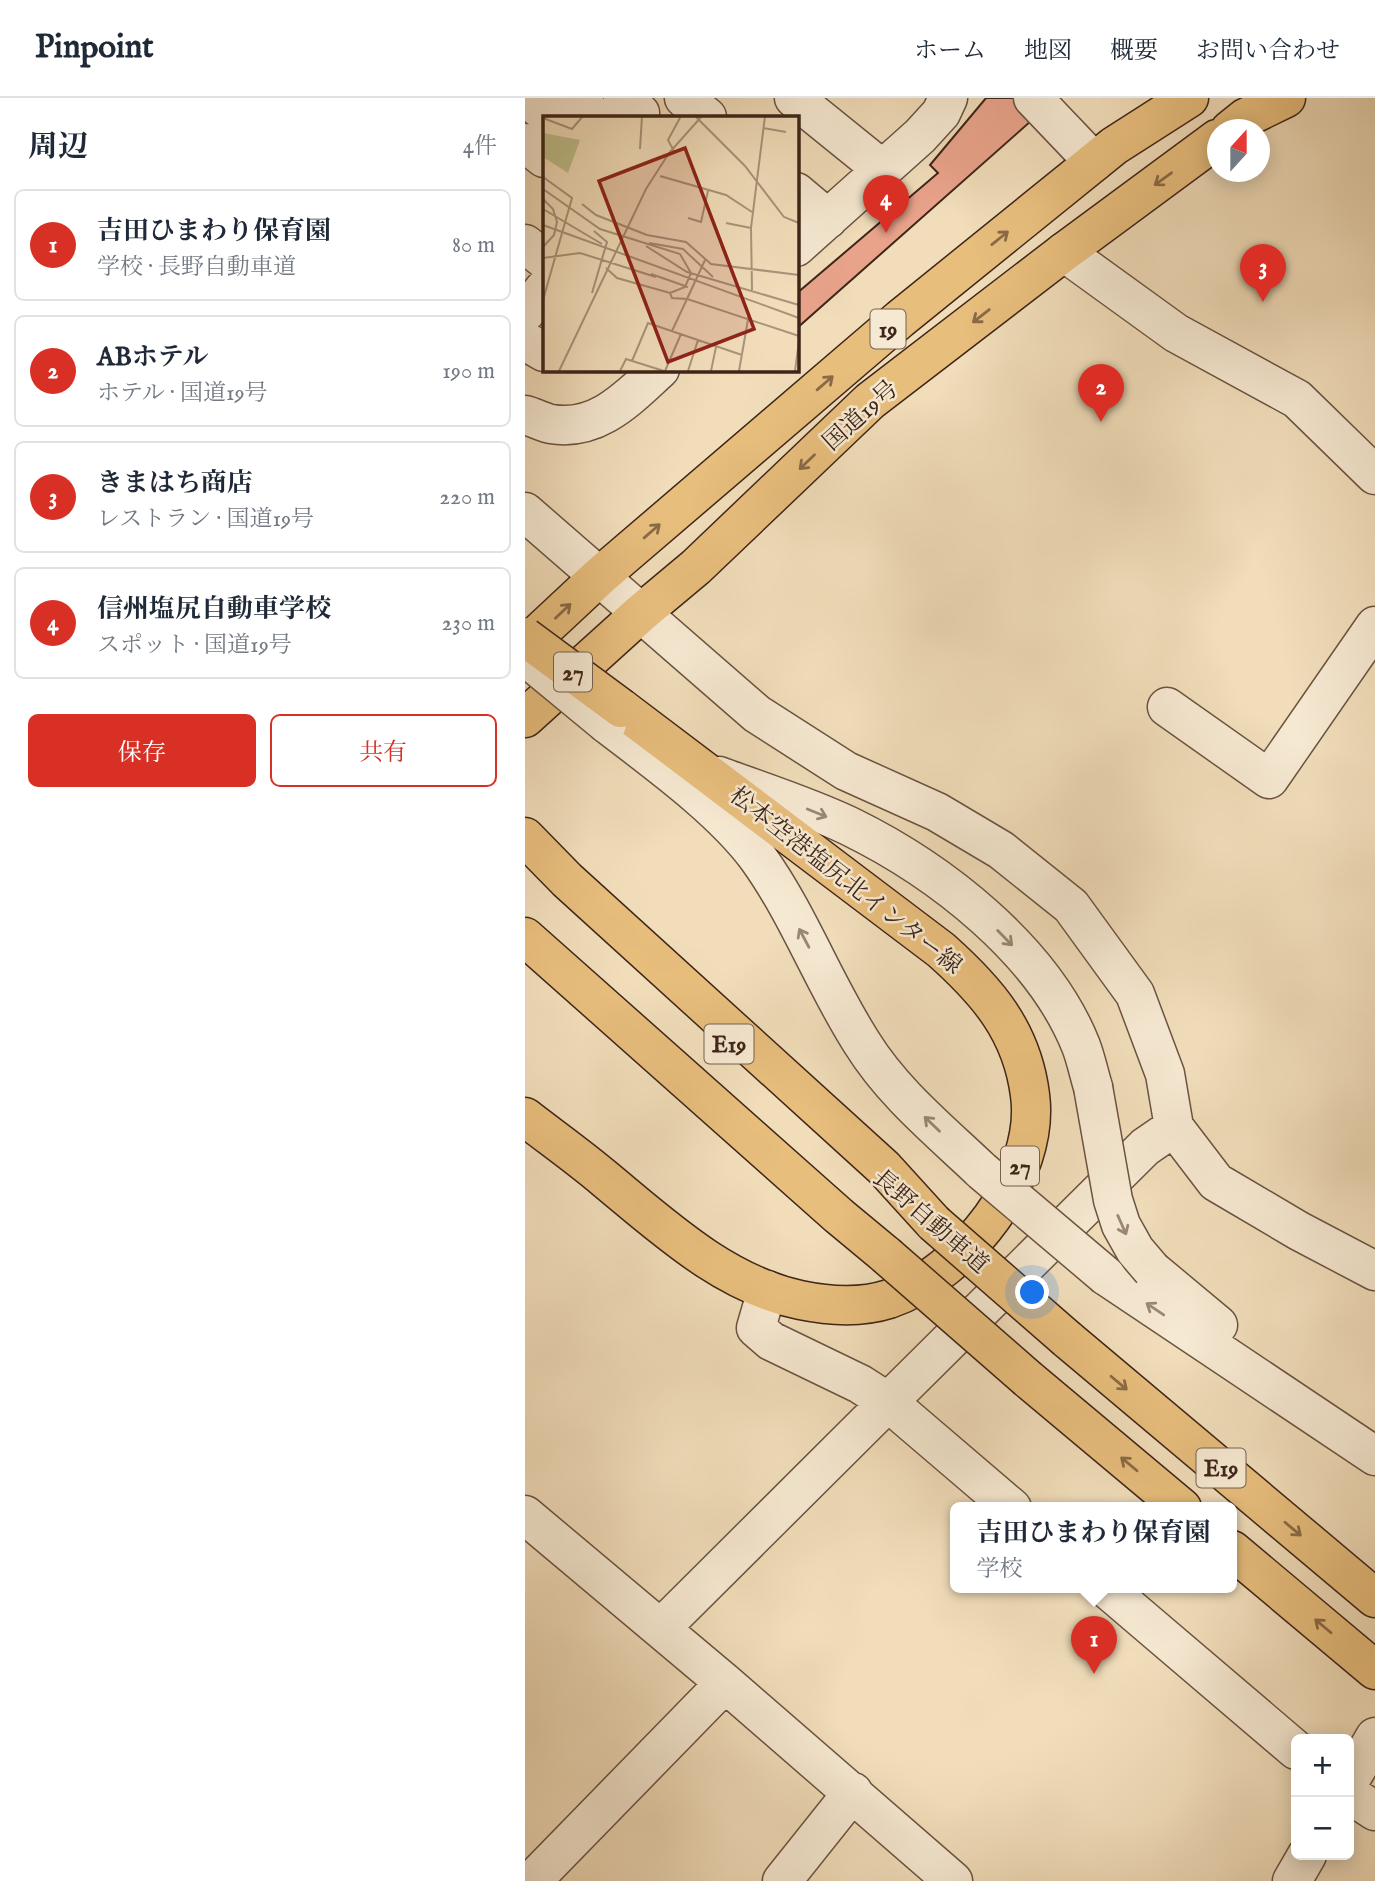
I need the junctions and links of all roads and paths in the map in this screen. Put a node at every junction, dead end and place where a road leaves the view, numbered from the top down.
1 (527, 98) edge
2 (572, 98) edge
3 (623, 98) edge
4 (1033, 98) edge
5 (1189, 98) edge
6 (1278, 100) edge
7 (805, 101) edge
8 (941, 101) edge
9 (549, 116) edge
10 (595, 116) edge
11 (638, 116) edge
12 (1244, 119) edge
13 (525, 143) edge
14 (1207, 146) edge
15 (543, 157) edge
16 (1094, 162) junction
17 (883, 170) junction
18 (798, 194) edge
19 (828, 219) junction
20 (525, 244) edge
21 (798, 245) edge
22 (1064, 252) junction
23 (543, 258) edge
24 (543, 290) edge
25 (525, 313) edge
26 (525, 341) edge
27 (543, 351) edge
28 (653, 373) edge
29 (525, 415) edge
30 (1375, 475) edge
31 (525, 512) edge
32 (600, 576) junction
33 (641, 613) junction
34 (1375, 625) edge
35 (525, 637) edge
36 (525, 646) edge
37 (525, 657) edge
38 (1167, 707) dead end
39 (614, 716) junction
40 (525, 718) edge
41 (707, 772) junction
42 (525, 837) edge
43 (525, 865) edge
44 (525, 937) edge
45 (525, 969) edge
46 (525, 1107) edge
47 (525, 1117) edge
48 (1174, 1127) junction
49 (584, 1162) junction
50 (839, 1216) junction
51 (933, 1223) junction
52 (1375, 1271) edge
53 (767, 1290) junction
54 (888, 1402) junction
55 (1375, 1455) edge
56 (1005, 1502) edge
57 (1175, 1502) edge
58 (525, 1515) edge
59 (1237, 1554) edge
60 (1112, 1593) edge
61 (1375, 1598) edge
62 (661, 1629) junction
63 (1375, 1670) edge
64 (725, 1683) junction
65 (1375, 1737) edge
66 (1291, 1746) edge
67 (1354, 1773) edge
68 (853, 1793) junction
69 (1354, 1797) edge
70 (1375, 1811) edge
71 (1304, 1860) edge
72 (532, 1881) edge
73 (782, 1881) edge
74 (953, 1881) edge
75 (1291, 1881) edge

1 - 9 street
2 - 10 street
3 - 11 street
4 - 16 street
5 - 16 main road, 国道19号 / 19
6 - 12 main road
7 - 17 street
8 - 17 street
13 - 15 street
14 -> 22 main road, 国道19号 / 19
32 -> 16 main road, 国道19号 / 19
17 - 19 street
18 - 19 street
19 - 21 street
20 - 23 street
22 - 30 street
22 -> 33 main road, 国道19号 / 19
24 - 25 street
26 - 27 street
28 - 29 street
31 - 32 street
32 - 33 street
36 -> 32 main road, 国道19号 / 19
33 - 40 main road, 国道19号 / 19
33 - 48 street
34 - 38 street
35 - 39 main road, 松本空港塩尻北インター線 / 27, bridge
37 - 39 street, bridge
39 - 41 main road, 松本空港塩尻北インター線 / 27
55 -> 39 street, bridge
41 - 53 main road, 松本空港塩尻北インター線 / 27
41 -> 55 street, bridge
42 - 51 main road
43 - 51 main road, 長野自動車道 / E19
44 - 50 main road, E19
45 - 50 main road
46 - 49 main road, 27
47 - 49 main road, 27
48 - 52 street
48 - 54 street
49 - 53 main road, 松本空港塩尻北インター線 / 27
57 -> 50 main road, E19, bridge
51 -> 61 main road, 長野自動車道 / E19, bridge
53 - 54 street
54 - 56 street
54 - 62 street
58 - 62 street
63 -> 59 main road
60 - 66 street
62 - 64 street
64 - 68 street
64 - 72 street
65 - 67 street
68 - 73 street
68 - 74 street
69 - 70 street
71 - 75 street

